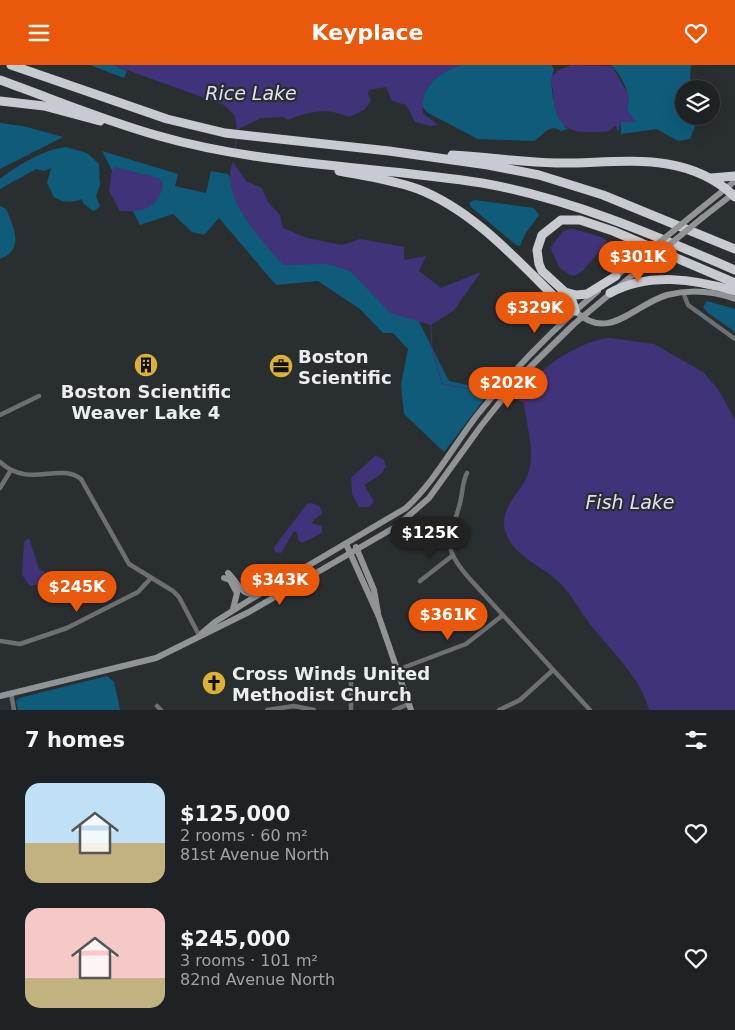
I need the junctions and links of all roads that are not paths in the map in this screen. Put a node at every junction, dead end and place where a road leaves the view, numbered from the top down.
1 (11, 65) edge
2 (0, 80) edge
3 (0, 101) edge
4 (160, 136) junction
5 (389, 151) junction
6 (288, 160) junction
7 (735, 176) edge
8 (703, 177) junction
9 (735, 181) edge
10 (732, 193) edge
11 (735, 249) edge
12 (735, 270) edge
13 (542, 271) junction
14 (616, 276) junction
15 (735, 278) edge
16 (735, 283) edge
17 (561, 289) junction
18 (735, 291) edge
19 (683, 292) junction
20 (610, 293) junction
21 (735, 299) edge
22 (575, 311) junction
23 (582, 317) junction
24 (735, 339) edge
25 (39, 396) dead end
26 (0, 415) edge
27 (0, 462) edge
28 (11, 471) junction
29 (467, 473) dead end
30 (0, 488) edge
31 (353, 540) junction
32 (346, 544) junction
33 (353, 551) junction
34 (452, 556) junction
35 (150, 579) junction
36 (420, 581) dead end
37 (279, 583) junction
38 (232, 611) junction
39 (502, 615) junction
40 (199, 635) junction
41 (0, 641) edge
42 (396, 670) junction
43 (553, 670) junction
44 (351, 675) dead end
45 (11, 693) junction
46 (0, 696) edge
47 (410, 707) edge
48 (14, 710) edge
49 (267, 710) edge
50 (314, 710) edge
51 (351, 710) edge
52 (394, 710) edge
53 (498, 710) edge
54 (590, 710) edge

1 - 5 highway
2 - 4 highway
3 - 4 highway
4 - 6 highway
5 - 8 highway
5 - 11 highway
6 - 12 highway
6 - 22 highway
7 - 8 highway
8 - 10 highway
9 - 10 main road
10 - 14 main road, bridge
10 - 20 main road, bridge
13 - 15 highway
13 - 16 highway
13 - 17 highway
14 - 17 highway
14 - 22 main road
17 - 22 highway
18 - 20 highway
19 - 21 main road
19 - 23 main road
19 - 24 street
20 - 23 main road
22 - 23 main road
22 - 31 main road
23 - 33 main road
25 - 26 street
27 - 28 street
28 - 30 street
28 - 35 street
29 - 34 street
31 - 32 main road
31 - 33 main road
32 - 33 main road
32 - 37 main road
33 - 40 main road
33 - 42 main road
34 - 36 street
34 - 39 street
35 - 40 street
35 - 41 street
37 - 38 main road
37 - 38 main road
38 - 40 main road
39 - 42 street
39 - 43 street
40 - 45 main road
42 - 47 main road
43 - 53 street
43 - 54 street
44 - 51 street
45 - 46 main road
45 - 48 street
47 - 52 street
49 - 50 street

